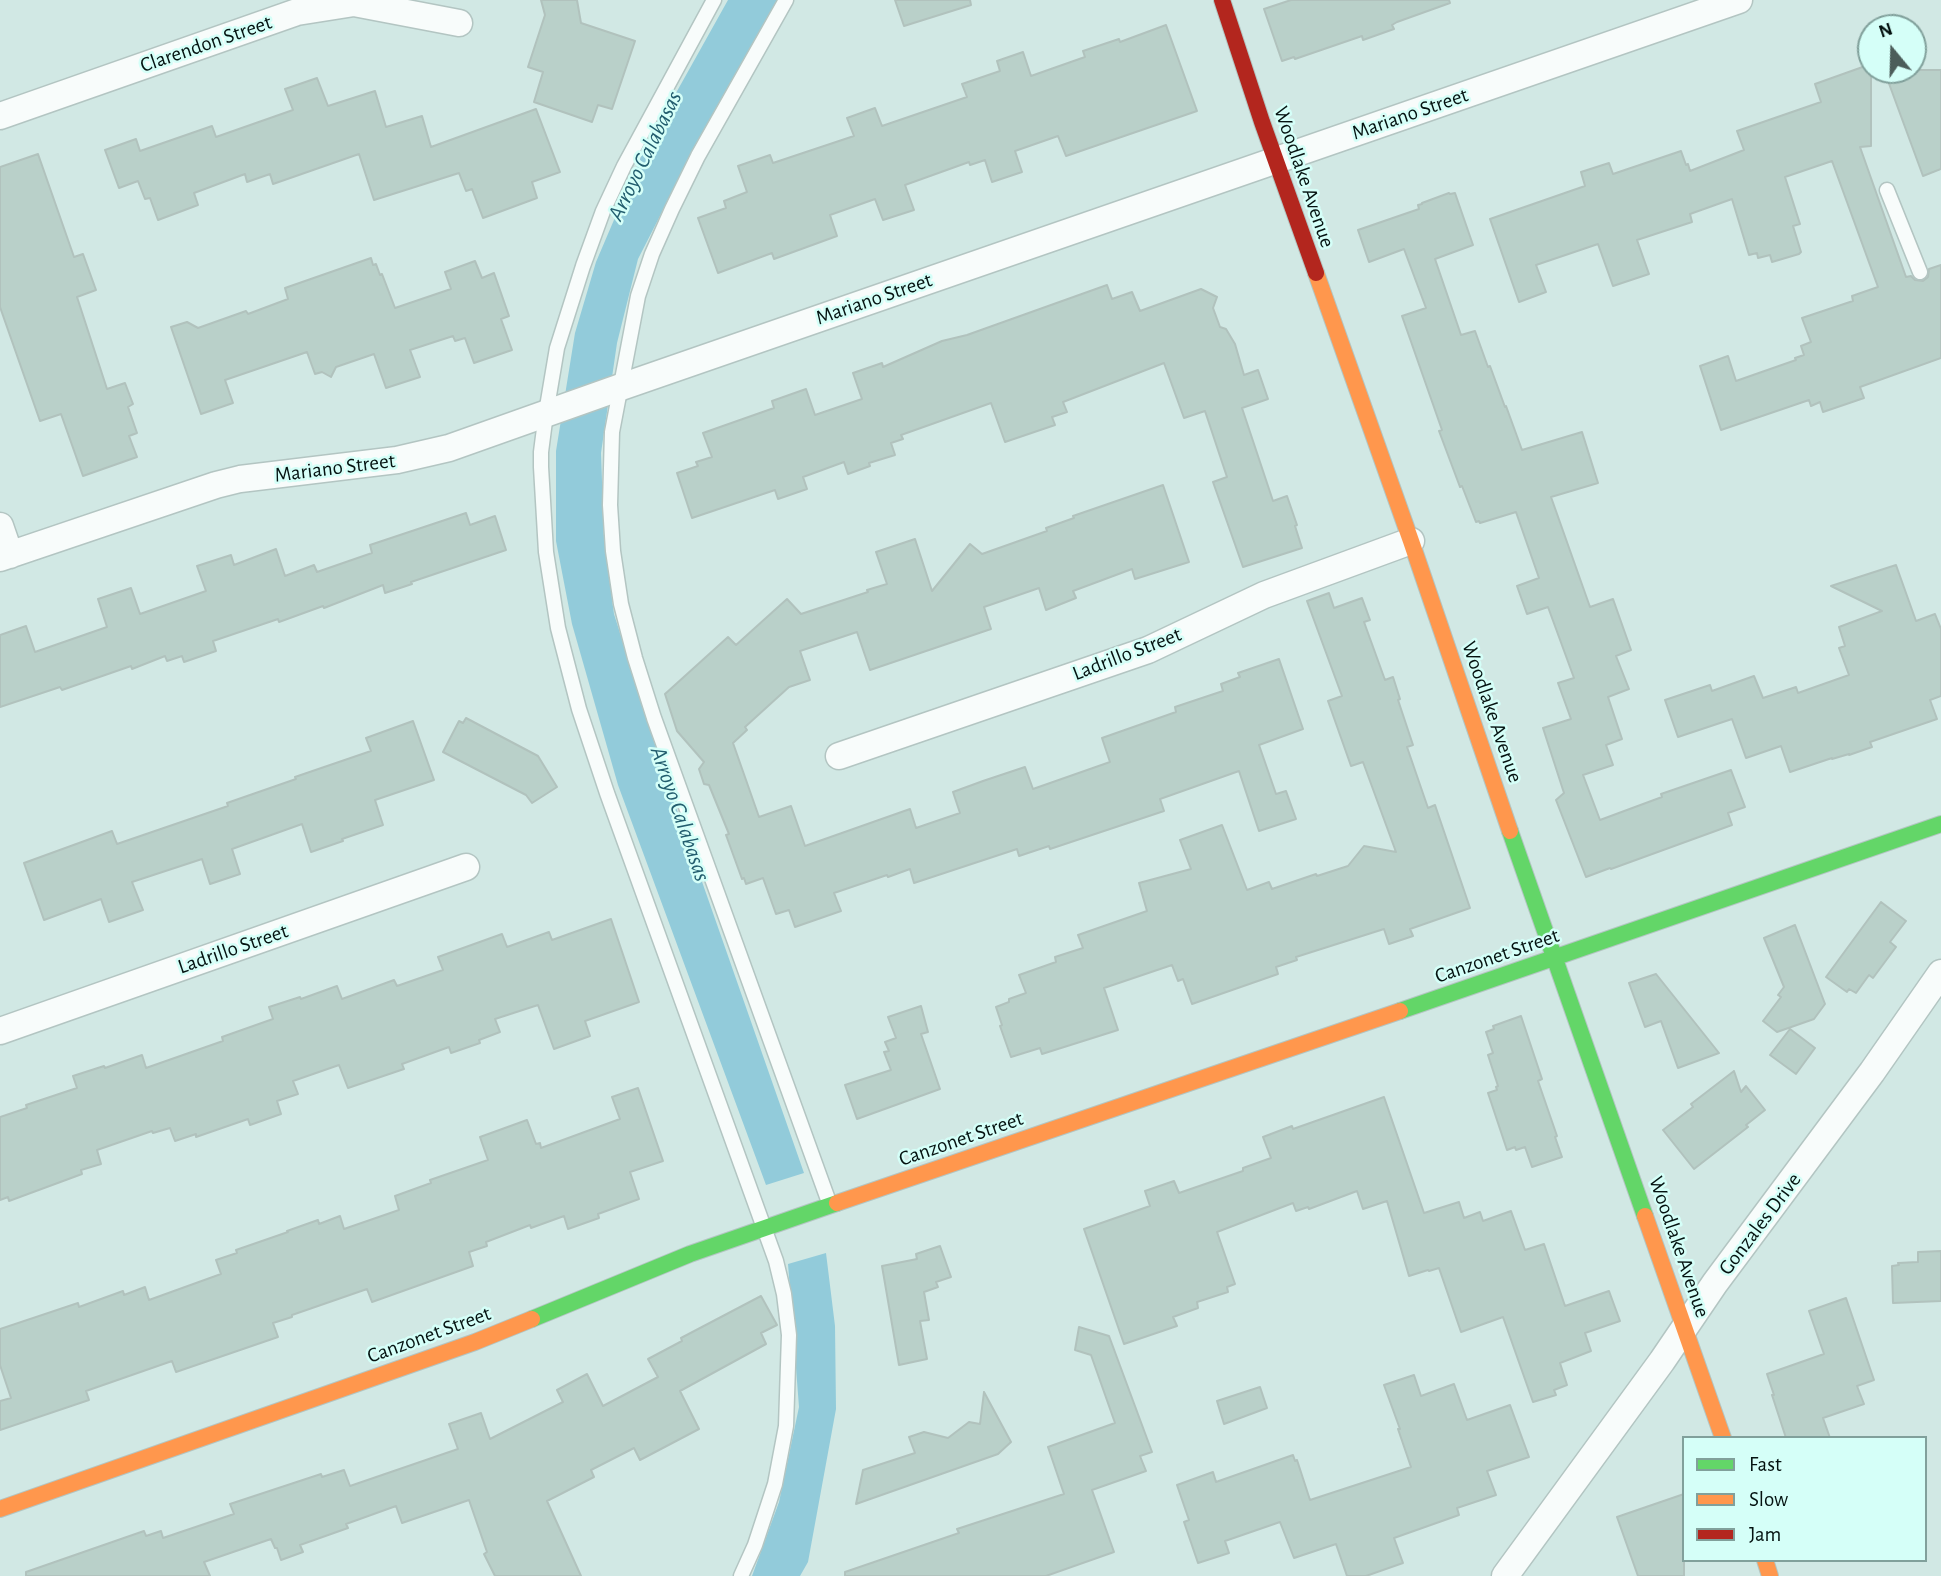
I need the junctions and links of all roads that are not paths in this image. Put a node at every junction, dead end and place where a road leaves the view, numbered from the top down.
1 (714, 0) edge
2 (786, 0) edge
3 (1222, 0) edge
4 (1739, 0) edge
5 (458, 23) dead end
6 (0, 116) edge
7 (1276, 160) junction
8 (1887, 190) dead end
9 (1920, 272) dead end
10 (621, 387) junction
11 (546, 413) junction
12 (0, 526) edge
13 (1411, 541) junction
14 (5, 556) edge
15 (839, 756) dead end
16 (1941, 824) edge
17 (466, 867) dead end
18 (1554, 958) junction
19 (1941, 973) edge
20 (0, 1031) edge
21 (831, 1206) junction
22 (764, 1229) junction
23 (1685, 1328) junction
24 (1722, 1436) edge
25 (0, 1509) edge
26 (741, 1576) edge
27 (1505, 1576) edge

1 - 11 lane
2 - 10 lane
3 - 7 street, Woodlake Avenue
4 - 7 street, Mariano Street
5 - 6 street, Clarendon Street
7 - 10 street, Mariano Street
7 - 13 street, Woodlake Avenue
8 - 9 lane
10 - 11 street, Mariano Street
10 - 21 lane
11 - 14 street, Mariano Street
11 - 22 lane
12 - 14 street
13 - 15 street, Ladrillo Street
13 - 18 street, Woodlake Avenue
16 - 18 street, Canzonet Street
17 - 20 street, Ladrillo Street
18 - 21 street, Canzonet Street
18 - 23 street, Woodlake Avenue
19 - 23 street, Gonzales Drive
21 - 22 street, Canzonet Street
22 - 25 street, Canzonet Street
22 - 26 lane
23 - 24 street, Woodlake Avenue
23 - 27 street, Gonzales Drive

